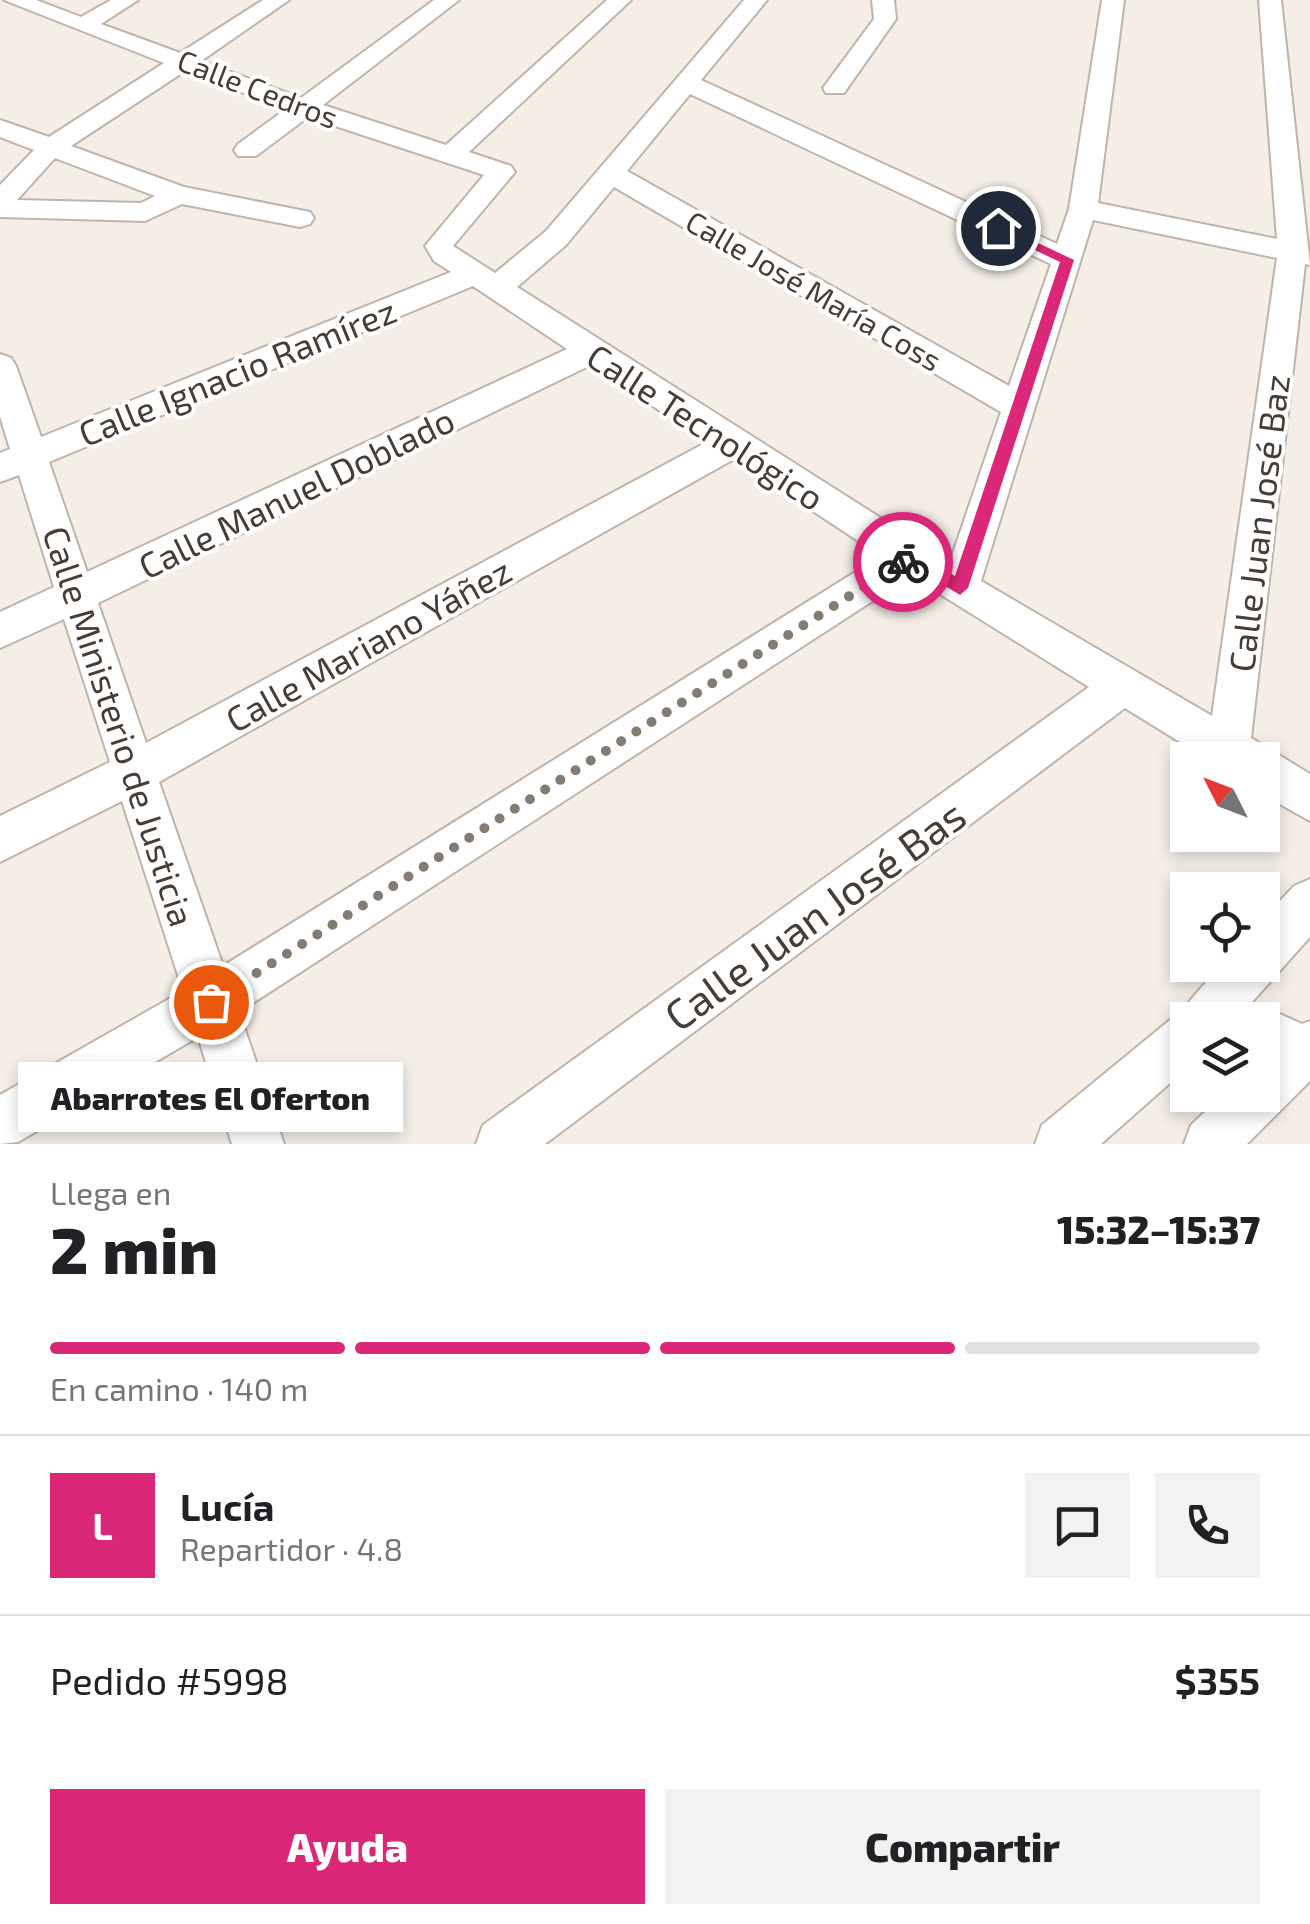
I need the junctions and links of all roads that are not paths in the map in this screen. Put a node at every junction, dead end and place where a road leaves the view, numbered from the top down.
1 (15, 0) edge
2 (127, 0) edge
3 (278, 0) edge
4 (448, 0) edge
5 (620, 0) edge
6 (756, 0) edge
7 (883, 0) edge
8 (1113, 0) edge
9 (1270, 0) edge
10 (84, 24) junction
11 (182, 59) junction
12 (685, 82) junction
13 (834, 88) dead end
14 (303, 107) junction
15 (0, 128) edge
16 (50, 148) junction
17 (247, 150) dead end
18 (452, 154) junction
19 (502, 172) joint
20 (610, 173) junction
21 (178, 195) junction
22 (0, 204) edge
23 (1083, 209) junction
24 (300, 218) dead end
25 (1301, 253) edge
26 (1067, 260) junction
27 (486, 281) junction
28 (590, 352) junction
29 (0, 366) edge
30 (1018, 406) junction
31 (734, 444) junction
32 (15, 462) edge
33 (911, 556) junction
34 (960, 588) junction
35 (77, 597) junction
36 (0, 631) edge
37 (1125, 684) junction
38 (1219, 742) edge
39 (1249, 742) edge
40 (135, 772) junction
41 (1280, 780) edge
42 (1310, 799) edge
43 (0, 840) edge
44 (1310, 902) edge
45 (1280, 936) edge
46 (1241, 982) edge
47 (211, 1002) junction
48 (1226, 1002) edge
49 (1170, 1054) edge
50 (1243, 1112) edge
51 (0, 1124) edge
52 (258, 1144) edge
53 (502, 1144) edge
54 (1061, 1144) edge
55 (1210, 1144) edge

1 - 10 street, Calle Cedros
2 - 10 street
3 - 11 street
4 - 14 street
5 - 18 street
6 - 12 street, Calle Ignacio Ramírez
7 - 13 street
8 - 23 street
9 - 25 street, Calle Juan José Baz
10 - 11 street, Calle Cedros
11 - 14 street, Calle Cedros
11 - 16 street
12 - 20 street, Calle Ignacio Ramírez
12 - 26 street
14 - 17 street
14 - 18 street, Calle Cedros
15 - 16 street
16 - 21 street
16 - 22 street
18 - 19 street, Calle Cedros
19 - 27 street, Calle Tecnológico
20 - 27 street, Calle Ignacio Ramírez
20 - 30 street, Calle José María Coss
21 - 22 street
21 - 24 street
23 - 25 street
23 - 26 street
25 - 39 street, Calle Juan José Baz
26 - 30 street
27 - 28 street, Calle Tecnológico
27 - 32 street, Calle Ignacio Ramírez
28 - 31 street, Calle Tecnológico
28 - 35 street, Calle Manuel Doblado
29 - 32 street, Calle Ministerio de Justicia
30 - 34 street
31 - 33 street, Calle Tecnológico
31 - 40 street, Calle Mariano Yáñez
32 - 35 street, Calle Ministerio de Justicia
33 - 34 street, Calle Tecnológico
33 - 47 street
34 - 37 street, Calle Tecnológico
35 - 36 street, Calle Manuel Doblado
35 - 40 street, Calle Ministerio de Justicia
37 - 38 street, Calle Tecnológico
37 - 53 street, Calle Juan José Bas
40 - 43 street, Calle Mariano Yáñez
40 - 47 street, Calle Ministerio de Justicia
41 - 42 street, Calle Tecnológico
44 - 45 street
46 - 48 street
47 - 51 street
47 - 52 street, Calle Ministerio de Justicia
49 - 54 street
50 - 55 street

